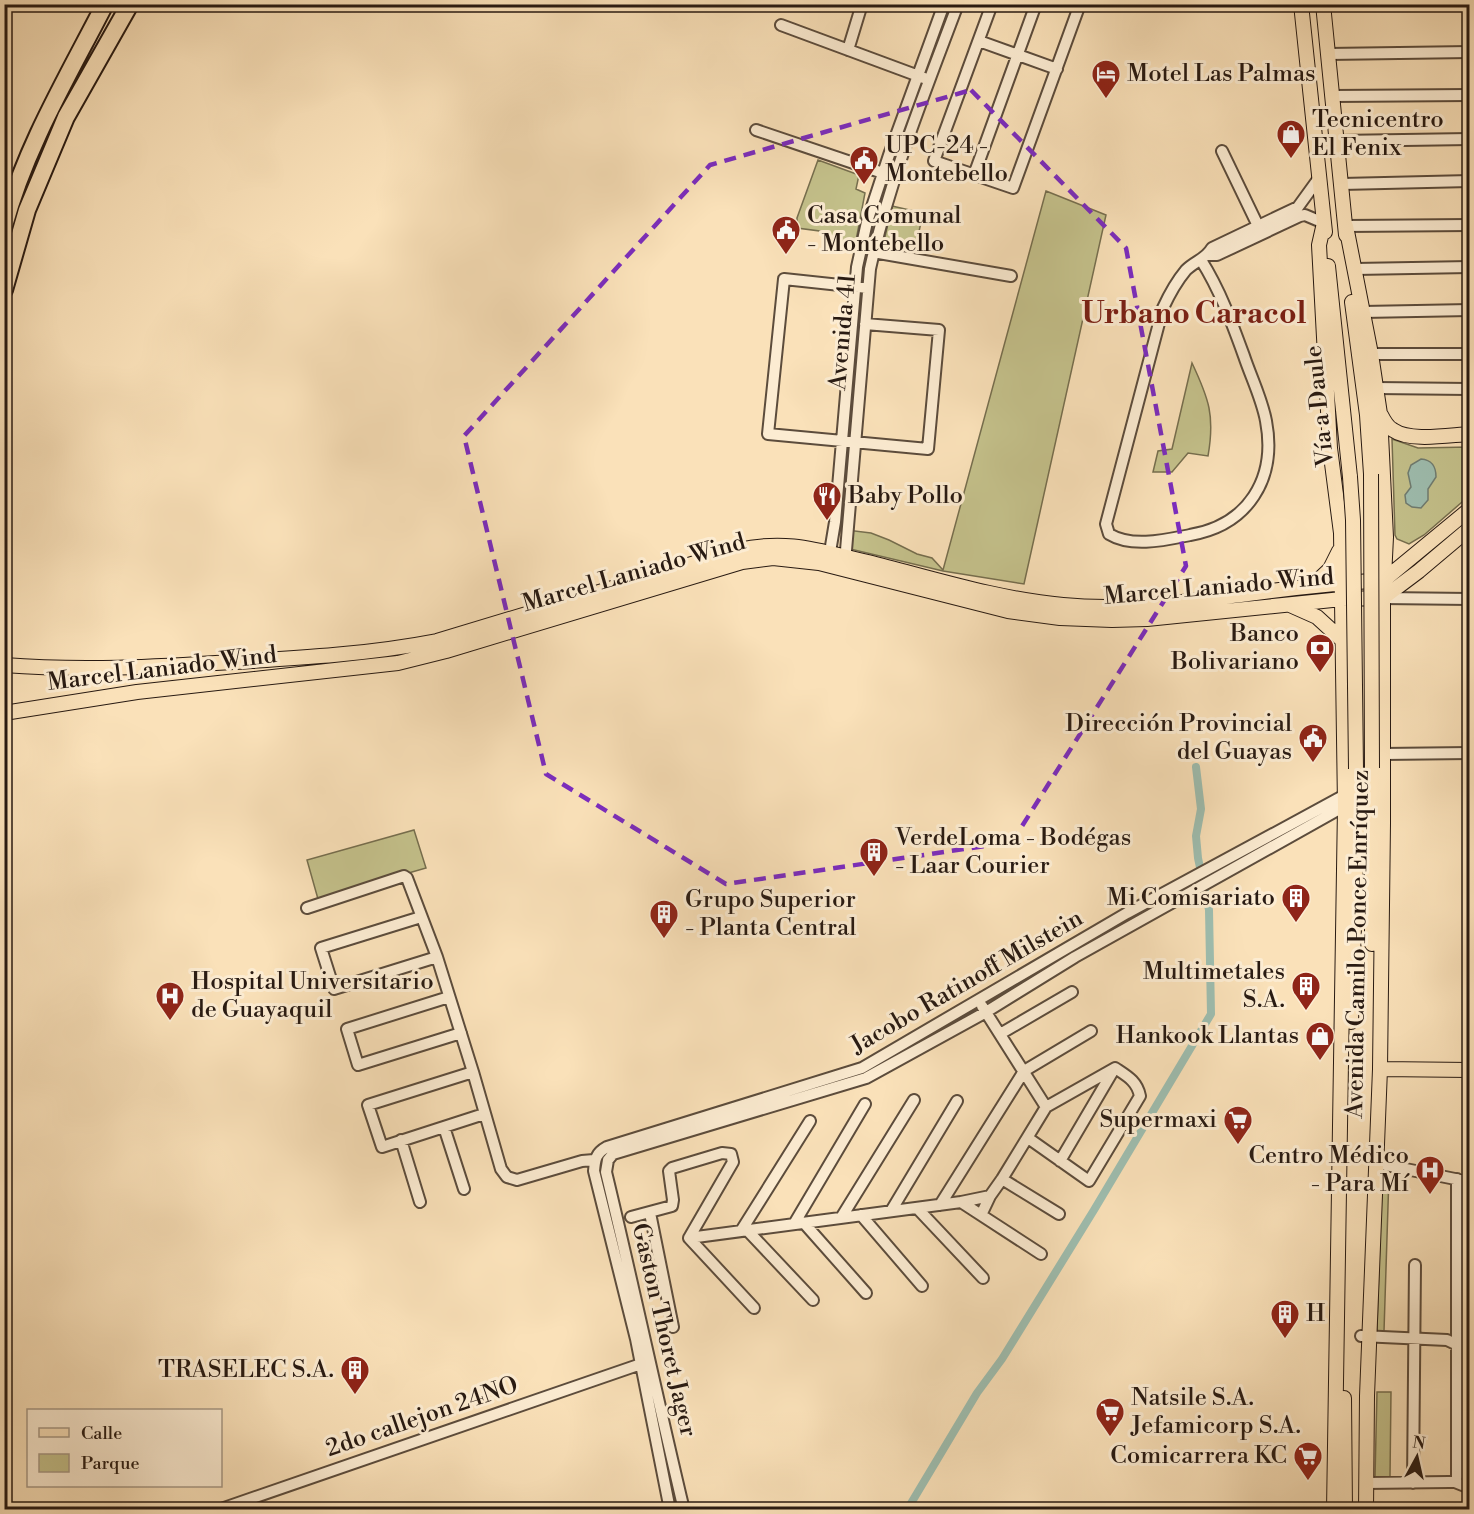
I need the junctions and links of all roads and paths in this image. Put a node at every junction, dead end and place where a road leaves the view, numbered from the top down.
1 (105, 4) edge
2 (130, 4) edge
3 (862, 4) edge
4 (944, 4) edge
5 (958, 4) edge
6 (992, 4) edge
7 (1036, 4) edge
8 (1080, 4) edge
9 (1301, 4) edge
10 (1323, 4) edge
11 (781, 25) dead end
12 (936, 27) junction
13 (948, 31) junction
14 (979, 41) junction
15 (848, 50) junction
16 (1470, 52) edge
17 (1328, 54) junction
18 (1018, 55) junction
19 (1057, 69) junction
20 (918, 75) junction
21 (930, 80) junction
22 (1470, 95) edge
23 (1333, 96) junction
24 (756, 130) dead end
25 (1470, 139) edge
26 (1337, 141) junction
27 (1222, 151) dead end
28 (883, 174) junction
29 (974, 174) junction
30 (1319, 178) junction
31 (1470, 181) edge
32 (1342, 184) junction
33 (1324, 223) junction
34 (1470, 225) edge
35 (4, 226) edge
36 (1346, 226) junction
37 (1260, 229) junction
38 (873, 252) junction
39 (1204, 258) junction
40 (1470, 267) edge
41 (1355, 269) junction
42 (1011, 276) dead end
43 (856, 287) junction
44 (868, 288) junction
45 (4, 290) edge
46 (1470, 310) edge
47 (1363, 312) junction
48 (865, 324) junction
49 (1371, 354) junction
50 (1470, 354) edge
51 (1376, 388) junction
52 (1469, 389) edge
53 (1380, 414) junction
54 (1470, 434) edge
55 (842, 441) junction
56 (855, 442) junction
57 (1330, 448) joint
58 (1371, 474) joint
59 (1350, 477) joint
60 (1470, 509) edge
61 (1466, 533) edge
62 (1386, 537) junction
63 (1341, 540) junction
64 (1419, 551) junction
65 (829, 559) junction
66 (844, 563) junction
67 (1384, 580) junction
68 (1341, 583) junction
69 (1311, 586) junction
70 (1383, 598) junction
71 (1342, 599) junction
72 (1470, 599) edge
73 (1285, 604) junction
74 (1341, 639) junction
75 (4, 665) edge
76 (4, 713) edge
77 (1470, 753) edge
78 (1383, 754) junction
79 (1356, 770) junction
80 (1345, 801) junction
81 (1372, 805) junction
82 (1383, 823) junction
83 (1357, 830) junction
84 (1372, 848) junction
85 (307, 908) dead end
86 (421, 917) junction
87 (437, 957) junction
88 (1071, 992) dead end
89 (449, 997) junction
90 (978, 1001) junction
91 (986, 1012) junction
92 (1091, 1031) dead end
93 (461, 1033) junction
94 (1000, 1034) junction
95 (1115, 1068) junction
96 (1376, 1069) junction
97 (1470, 1070) edge
98 (1024, 1071) junction
99 (473, 1072) junction
100 (914, 1100) dead end
101 (957, 1101) dead end
102 (865, 1104) dead end
103 (1046, 1107) junction
104 (484, 1114) junction
105 (727, 1114) junction
106 (810, 1121) dead end
107 (444, 1127) junction
108 (1028, 1138) junction
109 (401, 1140) junction
110 (1372, 1157) junction
111 (594, 1160) junction
112 (608, 1160) joint
113 (1060, 1161) junction
114 (1002, 1179) junction
115 (1457, 1179) junction
116 (1470, 1182) edge
117 (464, 1189) dead end
118 (990, 1196) junction
119 (420, 1202) dead end
120 (962, 1202) junction
121 (940, 1205) junction
122 (917, 1208) junction
123 (891, 1211) junction
124 (650, 1213) junction
125 (1059, 1214) dead end
126 (861, 1215) junction
127 (981, 1215) junction
128 (631, 1218) dead end
129 (841, 1218) junction
130 (799, 1223) junction
131 (744, 1231) junction
132 (689, 1238) junction
133 (1041, 1254) dead end
134 (1344, 1265) junction
135 (1415, 1265) dead end
136 (983, 1278) dead end
137 (1337, 1283) junction
138 (627, 1284) junction
139 (922, 1286) dead end
140 (866, 1293) dead end
141 (1344, 1298) junction
142 (813, 1300) dead end
143 (754, 1308) dead end
144 (673, 1327) dead end
145 (1344, 1328) junction
146 (1414, 1337) junction
147 (1364, 1340) junction
148 (1457, 1344) junction
149 (1470, 1351) edge
150 (640, 1364) junction
151 (1336, 1375) junction
152 (1455, 1482) junction
153 (1366, 1483) junction
154 (1413, 1483) junction
155 (1470, 1488) edge
156 (218, 1509) edge
157 (670, 1509) edge
158 (684, 1509) edge
159 (1334, 1509) edge
160 (1345, 1509) edge
161 (1358, 1509) edge
162 (1366, 1509) edge

1 - 35 highway
2 - 45 highway
3 - 15 street
4 - 12 street, Avenida 41
5 - 13 street, Avenida 41
6 - 14 street
7 - 18 street
8 - 19 street
9 - 30 main road, Vía a Daule
10 - 17 main road, Vía a Daule
11 - 15 street
12 - 13 street
12 - 20 street, Avenida 41
13 - 21 street, Avenida 41
14 - 18 street
14 - 29 street
15 - 20 street
16 - 17 street
17 - 23 main road, Vía a Daule
18 - 19 street
18 - 29 street
19 - 29 street
20 - 21 street
20 - 28 street, Avenida 41
21 - 38 street, Avenida 41
22 - 23 street
23 - 26 main road, Vía a Daule
24 - 28 street
25 - 26 street
26 - 32 main road, Vía a Daule
27 - 37 street
28 - 43 street, Avenida 41
30 - 33 main road, Vía a Daule
30 - 37 street
31 - 32 street
32 - 36 main road, Vía a Daule
33 - 37 street
33 - 57 main road, Vía a Daule
33 - 59 main road, Vía a Daule
34 - 36 street
36 - 41 main road, Vía a Daule
36 - 58 main road, Vía a Daule
37 - 39 street
38 - 42 street
38 - 44 street, Avenida 41
39 - 39 street
40 - 41 street
41 - 47 main road, Vía a Daule
43 - 44 street
43 - 55 street, Avenida 41
43 - 55 street
44 - 48 street, Avenida 41
46 - 47 street
47 - 49 main road, Vía a Daule
48 - 56 street, Avenida 41
48 - 56 street
49 - 50 street
49 - 51 main road, Vía a Daule
51 - 52 street
51 - 53 main road, Vía a Daule
53 - 54 main road
53 - 62 main road, Avenida Camilo Ponce Enríquez
55 - 56 street
55 - 65 street, Avenida 41
56 - 66 street, Avenida 41
57 - 63 main road, Avenida Camilo Ponce Enríquez
58 - 81 main road, Avenida Camilo Ponce Enríquez, bridge
59 - 79 main road, Avenida Camilo Ponce Enríquez, bridge
60 - 64 main road
61 - 70 main road
62 - 63 main road
62 - 64 main road
62 - 67 main road, Avenida Camilo Ponce Enríquez
63 - 68 main road, Avenida Camilo Ponce Enríquez
63 - 69 main road
64 - 67 main road
65 - 66 main road, Marcel Laniado Wind
65 - 75 main road, Marcel Laniado Wind
65 - 76 main road, Marcel Laniado Wind
66 - 69 main road, Marcel Laniado Wind
66 - 73 main road, Marcel Laniado Wind
67 - 68 main road, Marcel Laniado Wind
67 - 70 main road, Avenida Camilo Ponce Enríquez
68 - 69 main road, Marcel Laniado Wind
68 - 71 main road, Avenida Camilo Ponce Enríquez
70 - 71 main road, Marcel Laniado Wind
70 - 72 street
70 - 78 main road, Avenida Camilo Ponce Enríquez
71 - 73 main road, Marcel Laniado Wind
71 - 74 main road, Avenida Camilo Ponce Enríquez
73 - 74 main road
74 - 80 main road, Avenida Camilo Ponce Enríquez
77 - 78 street
78 - 82 main road, Avenida Camilo Ponce Enríquez
79 - 80 main road
79 - 83 main road, Avenida Camilo Ponce Enríquez
80 - 83 main road
80 - 90 street, Jacobo Ratinoff Milstein
80 - 91 street, Jacobo Ratinoff Milstein
80 - 137 main road, Avenida Camilo Ponce Enríquez
81 - 82 main road
81 - 84 main road, Avenida Camilo Ponce Enríquez
82 - 84 main road
82 - 96 main road, Avenida Camilo Ponce Enríquez
83 - 134 main road, Avenida Camilo Ponce Enríquez
84 - 96 main road, Avenida Camilo Ponce Enríquez
85 - 86 street
86 - 87 street
86 - 87 street
87 - 89 street
88 - 94 street
89 - 93 street
89 - 93 street
90 - 91 street
90 - 105 street, Jacobo Ratinoff Milstein
91 - 94 street
91 - 105 street, Jacobo Ratinoff Milstein
92 - 98 street
93 - 99 street
94 - 98 street
95 - 103 street
95 - 113 street
95 - 113 street
96 - 97 main road
96 - 110 main road, Avenida Camilo Ponce Enríquez
98 - 103 street
98 - 121 street
99 - 104 street
99 - 109 street
100 - 129 street
101 - 123 street
102 - 130 street
103 - 108 street
104 - 107 street
104 - 111 street
105 - 111 street, Jacobo Ratinoff Milstein
105 - 112 street, Jacobo Ratinoff Milstein
106 - 131 street
107 - 109 street
107 - 117 street
108 - 113 street
108 - 114 street
109 - 119 street
110 - 115 street
110 - 147 main road, Avenida Camilo Ponce Enríquez
110 - 147 main road, Avenida Camilo Ponce Enríquez
111 - 138 street, Gaston Thoret Jager
112 - 138 street, Gaston Thoret Jager
114 - 118 street
114 - 125 street
115 - 116 street
115 - 148 street
118 - 120 street
118 - 127 street
120 - 121 street
120 - 127 street
121 - 122 street
122 - 123 street
122 - 136 street
123 - 126 street
124 - 128 street
124 - 132 street
124 - 144 street
126 - 129 street
126 - 139 street
127 - 133 street
129 - 130 street
130 - 131 street
130 - 140 street
131 - 132 street
131 - 142 street
132 - 143 street
134 - 137 main road
134 - 141 main road, Avenida Camilo Ponce Enríquez
135 - 146 street
137 - 141 main road
137 - 151 main road, Avenida Camilo Ponce Enríquez
138 - 150 street, Gaston Thoret Jager
138 - 158 street, Gaston Thoret Jager
141 - 145 main road, Avenida Camilo Ponce Enríquez
145 - 151 main road
145 - 160 main road, Avenida Camilo Ponce Enríquez
146 - 147 street
146 - 148 street
146 - 154 street
147 - 153 main road, Avenida Camilo Ponce Enríquez
147 - 161 main road, Avenida Camilo Ponce Enríquez
148 - 149 street
148 - 152 street
150 - 156 street, 2do callejon 24NO
150 - 157 street, Gaston Thoret Jager
151 - 159 main road, Avenida Camilo Ponce Enríquez
152 - 154 street
152 - 155 street
153 - 154 street
153 - 162 main road, Avenida Camilo Ponce Enríquez

